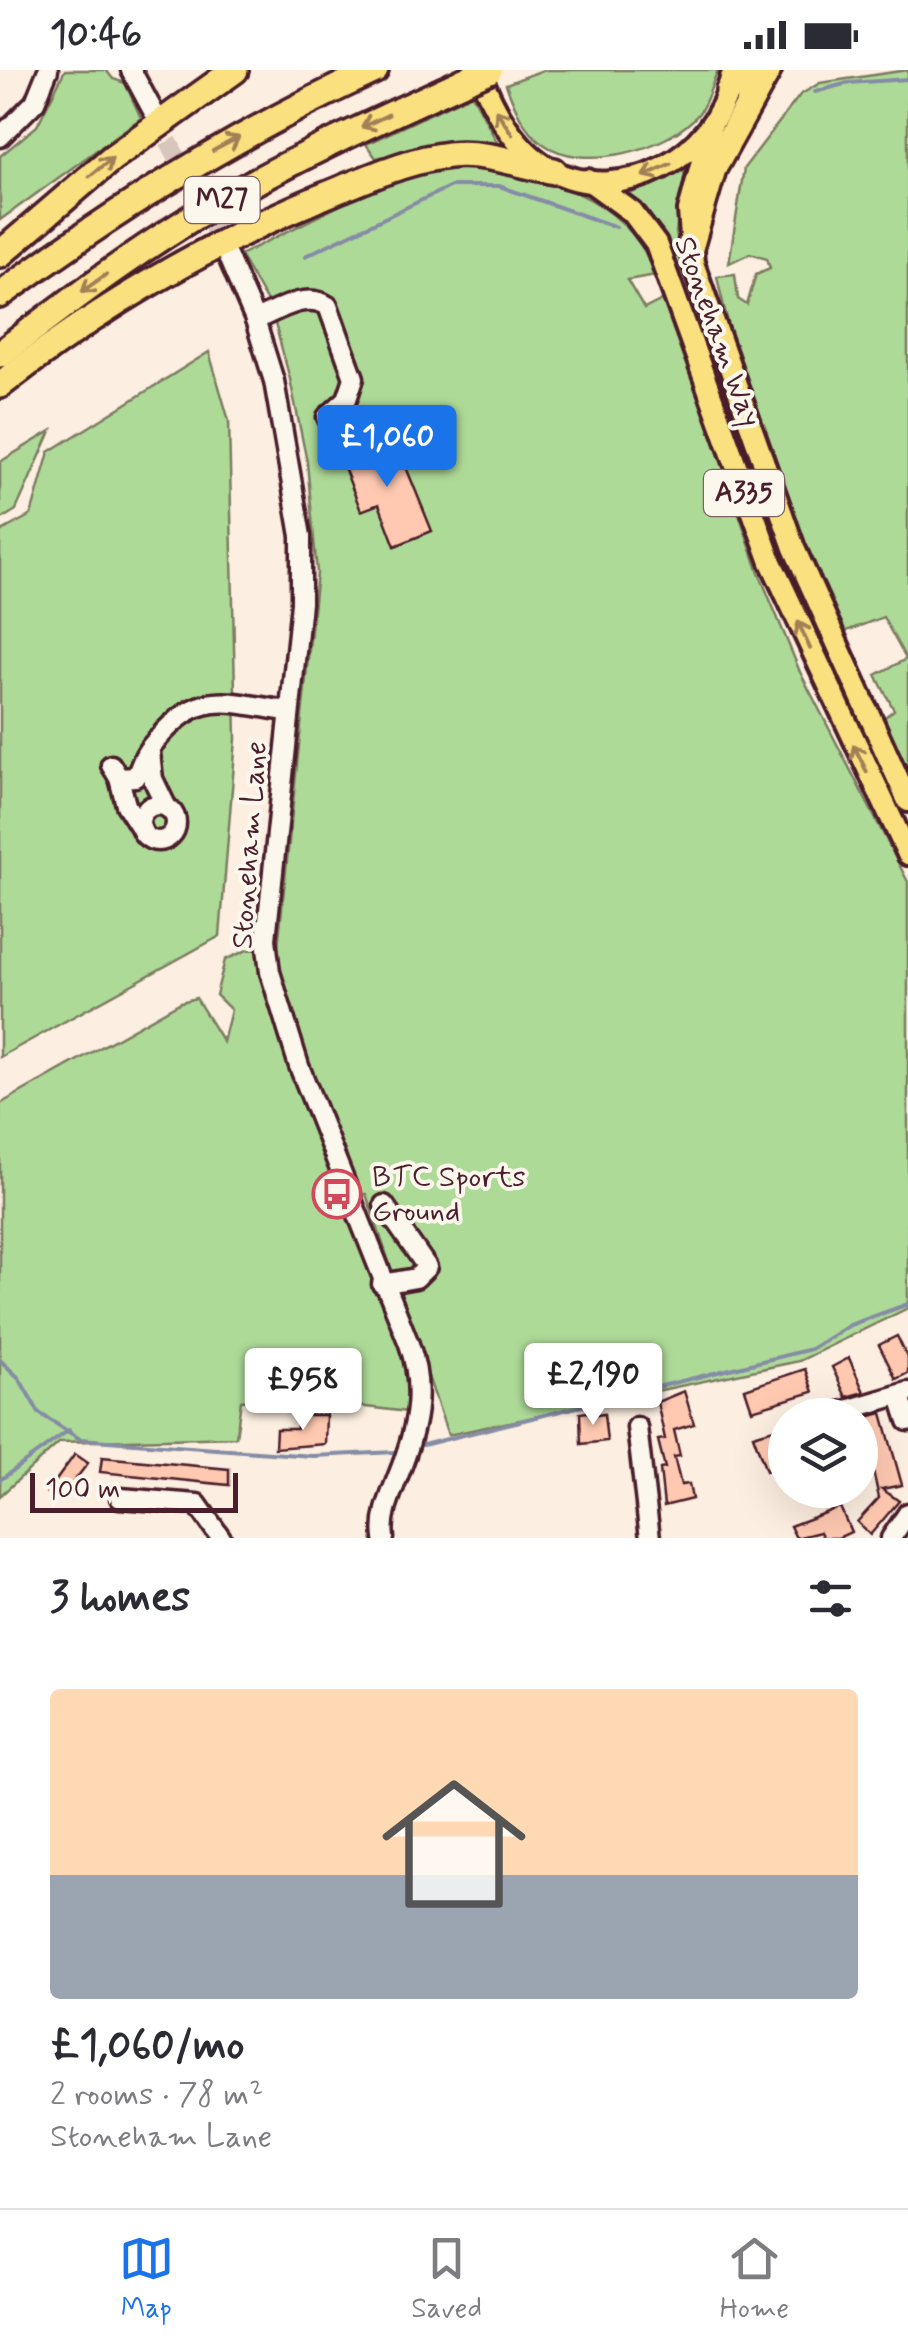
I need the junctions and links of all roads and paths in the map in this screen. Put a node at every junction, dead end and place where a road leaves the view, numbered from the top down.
1 (48, 70) edge
2 (131, 70) edge
3 (235, 70) edge
4 (375, 70) edge
5 (489, 70) edge
6 (768, 70) edge
7 (471, 75) edge
8 (735, 77) edge
9 (153, 111) tunnel mouth
10 (711, 126) junction
11 (0, 137) edge
12 (554, 172) junction
13 (588, 180) junction
14 (690, 248) junction
15 (0, 254) edge
16 (227, 255) tunnel mouth
17 (0, 295) edge
18 (255, 320) junction
19 (0, 354) edge
20 (0, 385) edge
21 (344, 430) dead end
22 (287, 711) junction
23 (150, 748) junction
24 (908, 802) edge
25 (166, 806) junction
26 (142, 831) junction
27 (908, 854) edge
28 (384, 1205) dead end
29 (382, 1284) junction
30 (904, 1394) edge
31 (878, 1401) edge
32 (908, 1422) edge
33 (632, 1437) dead end
34 (120, 1498) dead end
35 (908, 1514) edge
36 (222, 1538) edge
37 (384, 1538) edge
38 (650, 1538) edge
39 (891, 1538) edge

1 - 11 street
2 - 9 street
15 -> 3 highway
17 -> 4 highway, M27
5 - 7 highway, M27, bridge
6 - 14 highway
12 -> 7 main road
7 -> 19 highway, M27
8 - 10 main road
10 -> 13 main road
10 - 14 main road, Stoneham Way / A335
12 - 13 main road
12 - 20 highway, M27
27 -> 13 main road, Stoneham Way / A335
14 - 24 main road, Stoneham Way / A335
16 - 18 street, Stoneham Lane
18 - 21 street
18 - 22 street, Stoneham Lane
22 - 23 street
22 - 29 street, Stoneham Lane
23 - 25 street
23 - 26 street
25 - 26 street
25 - 26 street
28 - 29 street
29 - 37 street, Stoneham Lane
30 - 31 street
30 - 32 street
33 - 38 street
34 - 36 street
35 - 39 street

